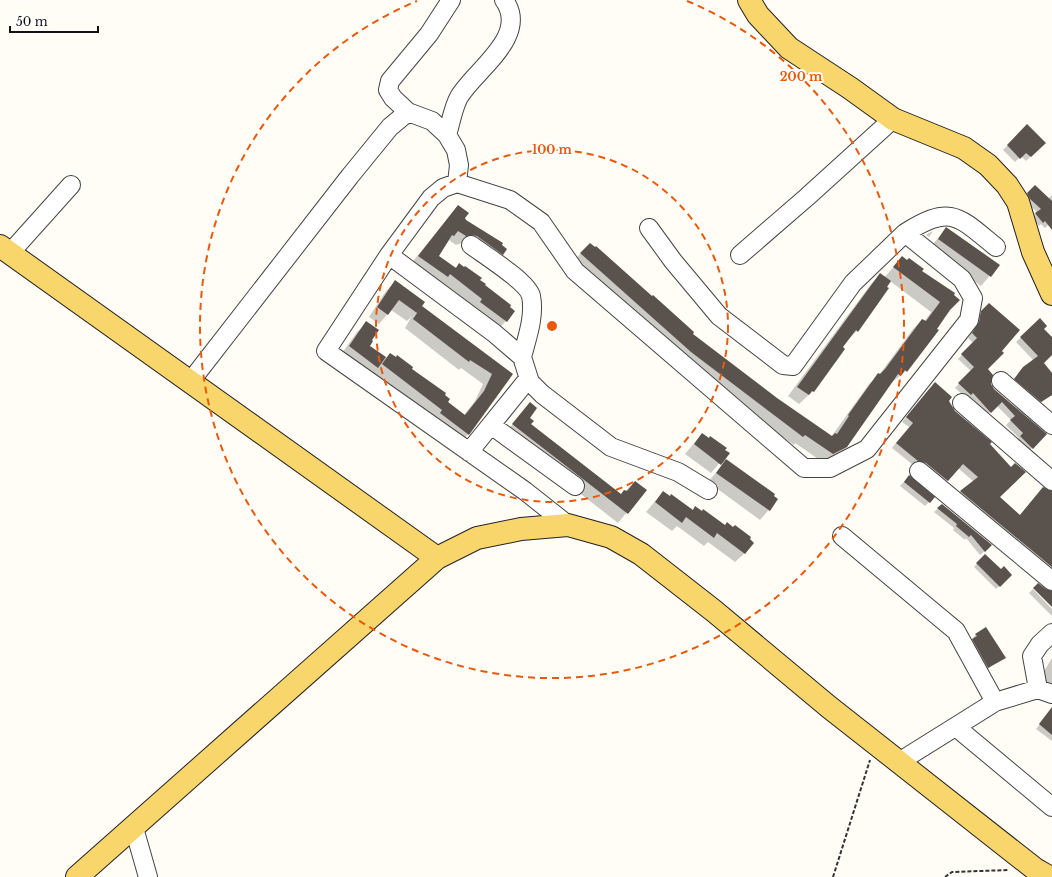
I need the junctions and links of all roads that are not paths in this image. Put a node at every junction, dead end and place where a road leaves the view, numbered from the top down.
1 (451, 0) edge
2 (504, 0) edge
3 (748, 0) edge
4 (408, 112) junction
5 (893, 119) junction
6 (447, 135) junction
7 (457, 182) junction
8 (71, 185) dead end
9 (649, 228) dead end
10 (905, 233) junction
11 (470, 245) dead end
12 (996, 247) dead end
13 (5, 250) edge
14 (740, 254) dead end
15 (389, 255) junction
16 (1052, 294) edge
17 (522, 357) junction
18 (528, 378) junction
19 (1001, 381) dead end
20 (190, 382) junction
21 (962, 403) dead end
22 (491, 424) junction
23 (1052, 425) edge
24 (469, 452) junction
25 (919, 471) dead end
26 (1052, 481) edge
27 (575, 486) dead end
28 (708, 490) dead end
29 (568, 525) junction
30 (842, 536) dead end
31 (437, 558) junction
32 (1052, 581) edge
33 (1052, 632) edge
34 (1045, 691) edge
35 (996, 702) junction
36 (956, 727) junction
37 (899, 762) junction
38 (1052, 807) edge
39 (134, 828) junction
40 (77, 877) edge
41 (148, 877) edge
42 (1049, 877) edge

1 - 4 street
2 - 6 street
3 - 5 main road
4 - 6 street
4 - 20 street
5 - 14 street
5 - 16 main road
6 - 7 street
7 - 10 street
7 - 15 street
8 - 13 street
9 - 10 street
10 - 12 street
11 - 17 street
13 - 20 main road
15 - 17 street
15 - 24 street
17 - 18 street
18 - 22 street
18 - 28 street
19 - 23 street
20 - 31 main road
21 - 26 street
22 - 24 street
22 - 27 street
24 - 29 street
25 - 32 street
29 - 31 main road
29 - 37 main road
30 - 35 street
31 - 39 main road
33 - 34 street
34 - 35 street
35 - 36 street
36 - 37 street
36 - 38 street
37 - 42 main road
39 - 40 main road
39 - 41 street

